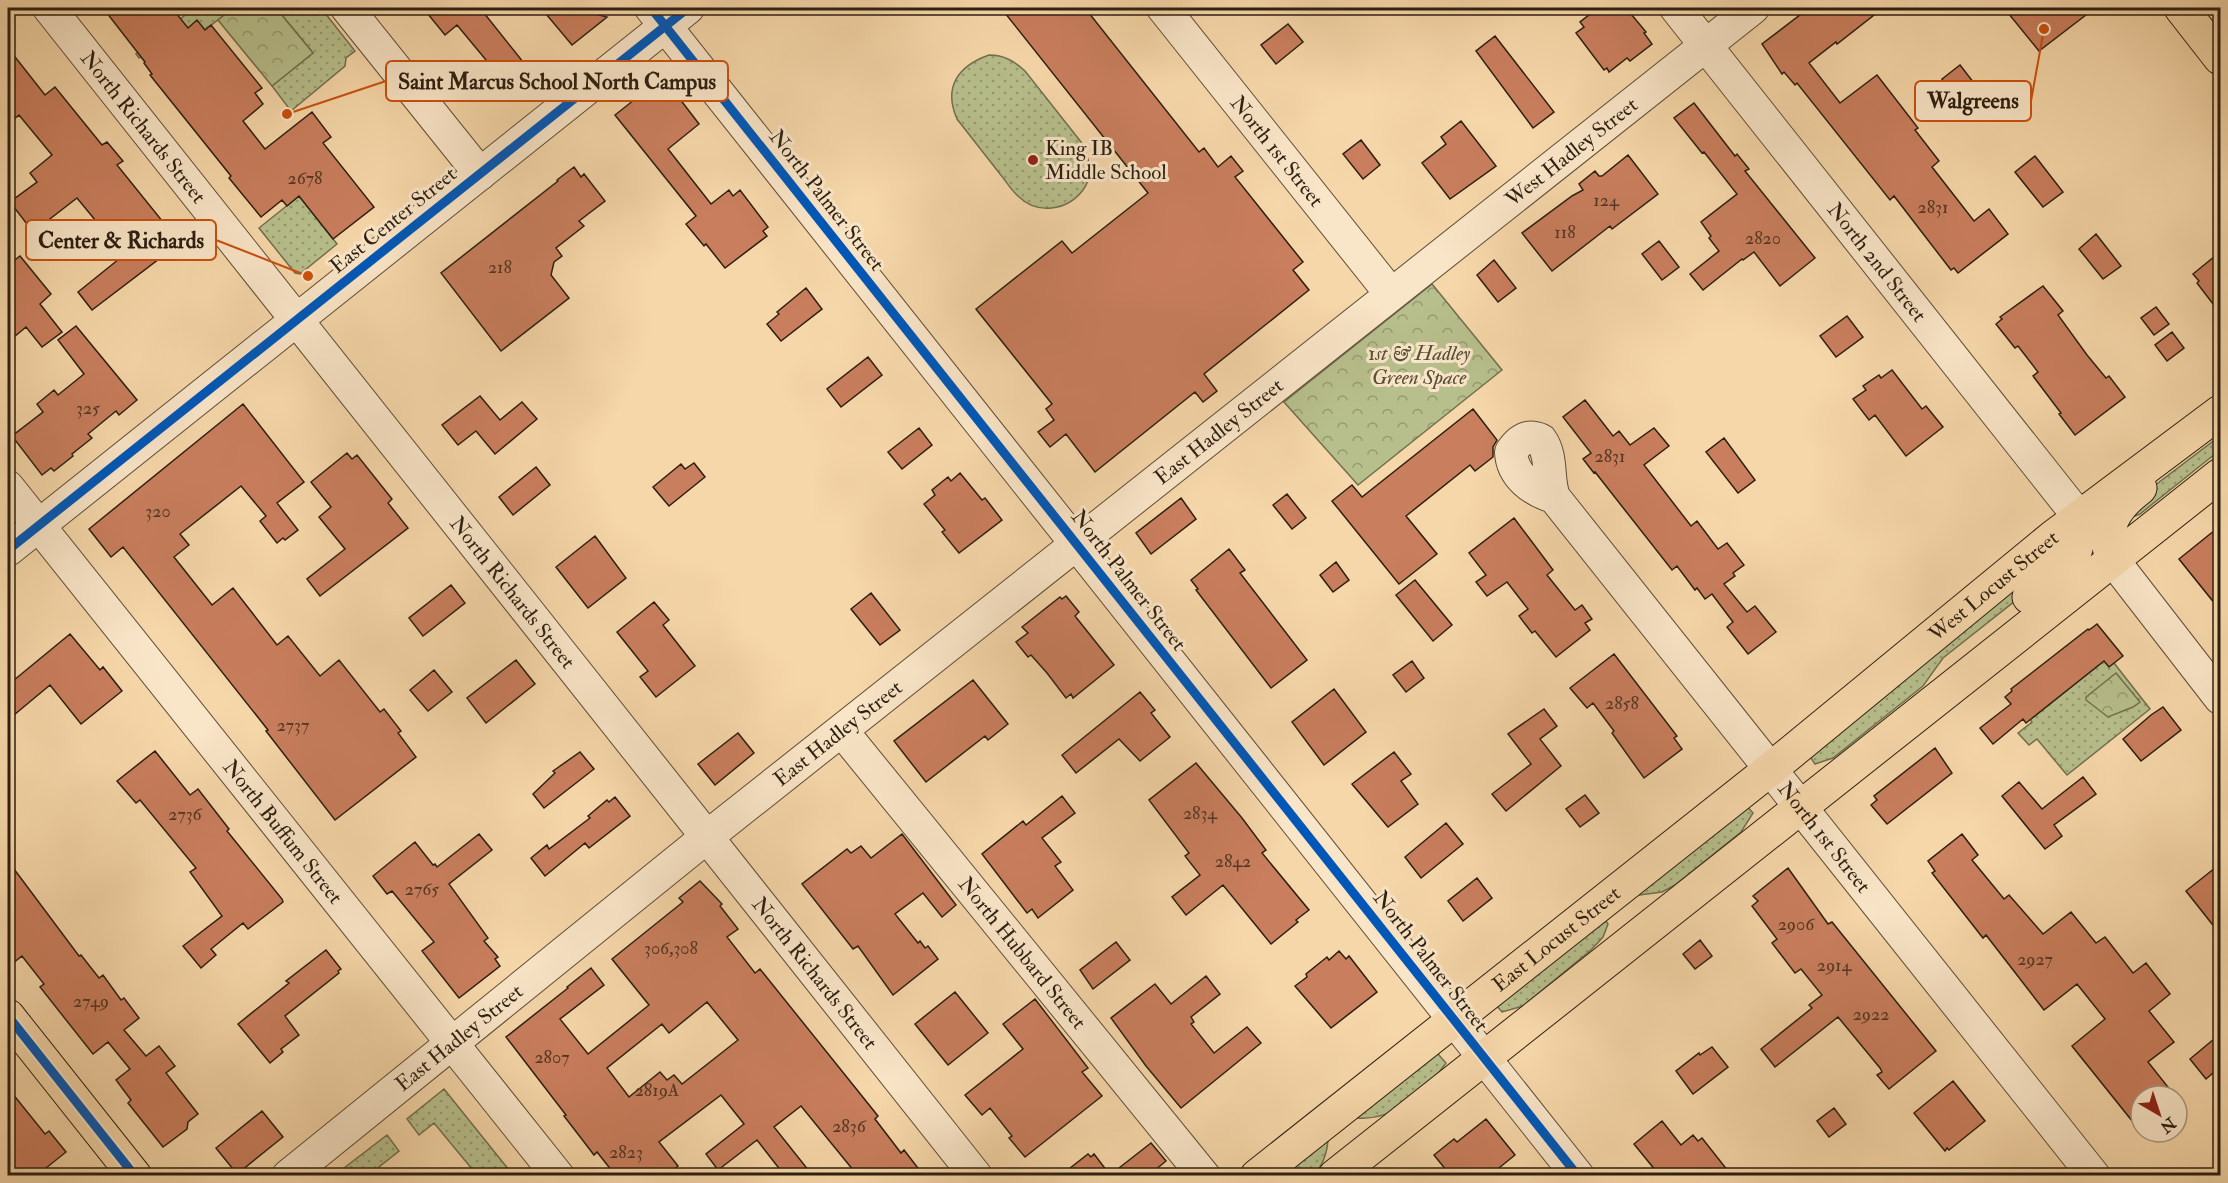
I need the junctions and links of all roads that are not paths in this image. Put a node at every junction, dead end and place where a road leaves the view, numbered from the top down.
1 (49, 8) edge
2 (347, 8) edge
3 (1163, 8) edge
4 (1676, 8) edge
5 (1753, 8) edge
6 (2181, 8) edge
7 (668, 13) edge
8 (1706, 45) junction
9 (2220, 58) edge
10 (480, 174) junction
11 (1391, 294) junction
12 (297, 320) junction
13 (2220, 412) edge
14 (2220, 429) edge
15 (2220, 475) edge
16 (8, 487) edge
17 (1554, 497) dead end
18 (2079, 517) junction
19 (39, 526) junction
20 (1077, 544) junction
21 (8, 550) edge
22 (2113, 560) junction
23 (2220, 698) edge
24 (1916, 715) junction
25 (842, 731) junction
26 (1772, 768) junction
27 (1800, 807) junction
28 (708, 836) junction
29 (8, 1016) edge
30 (1454, 1020) junction
31 (453, 1043) junction
32 (1484, 1057) junction
33 (135, 1176) edge
34 (288, 1176) edge
35 (558, 1176) edge
36 (976, 1176) edge
37 (1204, 1176) edge
38 (1257, 1176) edge
39 (1335, 1176) edge
40 (1578, 1176) edge
41 (2094, 1176) edge

1 - 12 street, North Richards Street
2 - 10 street
3 - 11 street, North 1st Street
4 - 8 street, North 2nd Street
5 - 8 street, West Hadley Street
6 - 9 main road
7 - 10 street, East Center Street
7 - 20 street, North Palmer Street
8 - 11 street, West Hadley Street
8 - 18 street, North 2nd Street
10 - 12 street, East Center Street
11 - 20 street, East Hadley Street
12 - 19 street, East Center Street
12 - 28 street, North Richards Street
13 - 18 main road, West Locust Street
14 - 22 main road
15 - 22 main road
16 - 19 street, North Buffum Street
17 - 26 street, North 1st Street
18 - 24 main road
18 - 26 main road, West Locust Street
19 - 21 street, East Center Street
19 - 31 street, North Buffum Street
20 - 25 street, East Hadley Street
20 - 30 street, North Palmer Street
22 - 23 street
22 - 24 main road
24 - 27 main road
25 - 28 street, East Hadley Street
25 - 37 street, North Hubbard Street
26 - 27 street, North 1st Street
26 - 30 main road, East Locust Street
27 - 32 main road
27 - 41 street, North 1st Street
28 - 31 street, East Hadley Street
28 - 36 street, North Richards Street
29 - 33 main road
30 - 32 street, North Palmer Street
30 - 38 main road, East Locust Street
31 - 34 street, East Hadley Street
31 - 35 street, North Buffum Street
32 - 39 main road
32 - 40 street, North Palmer Street

